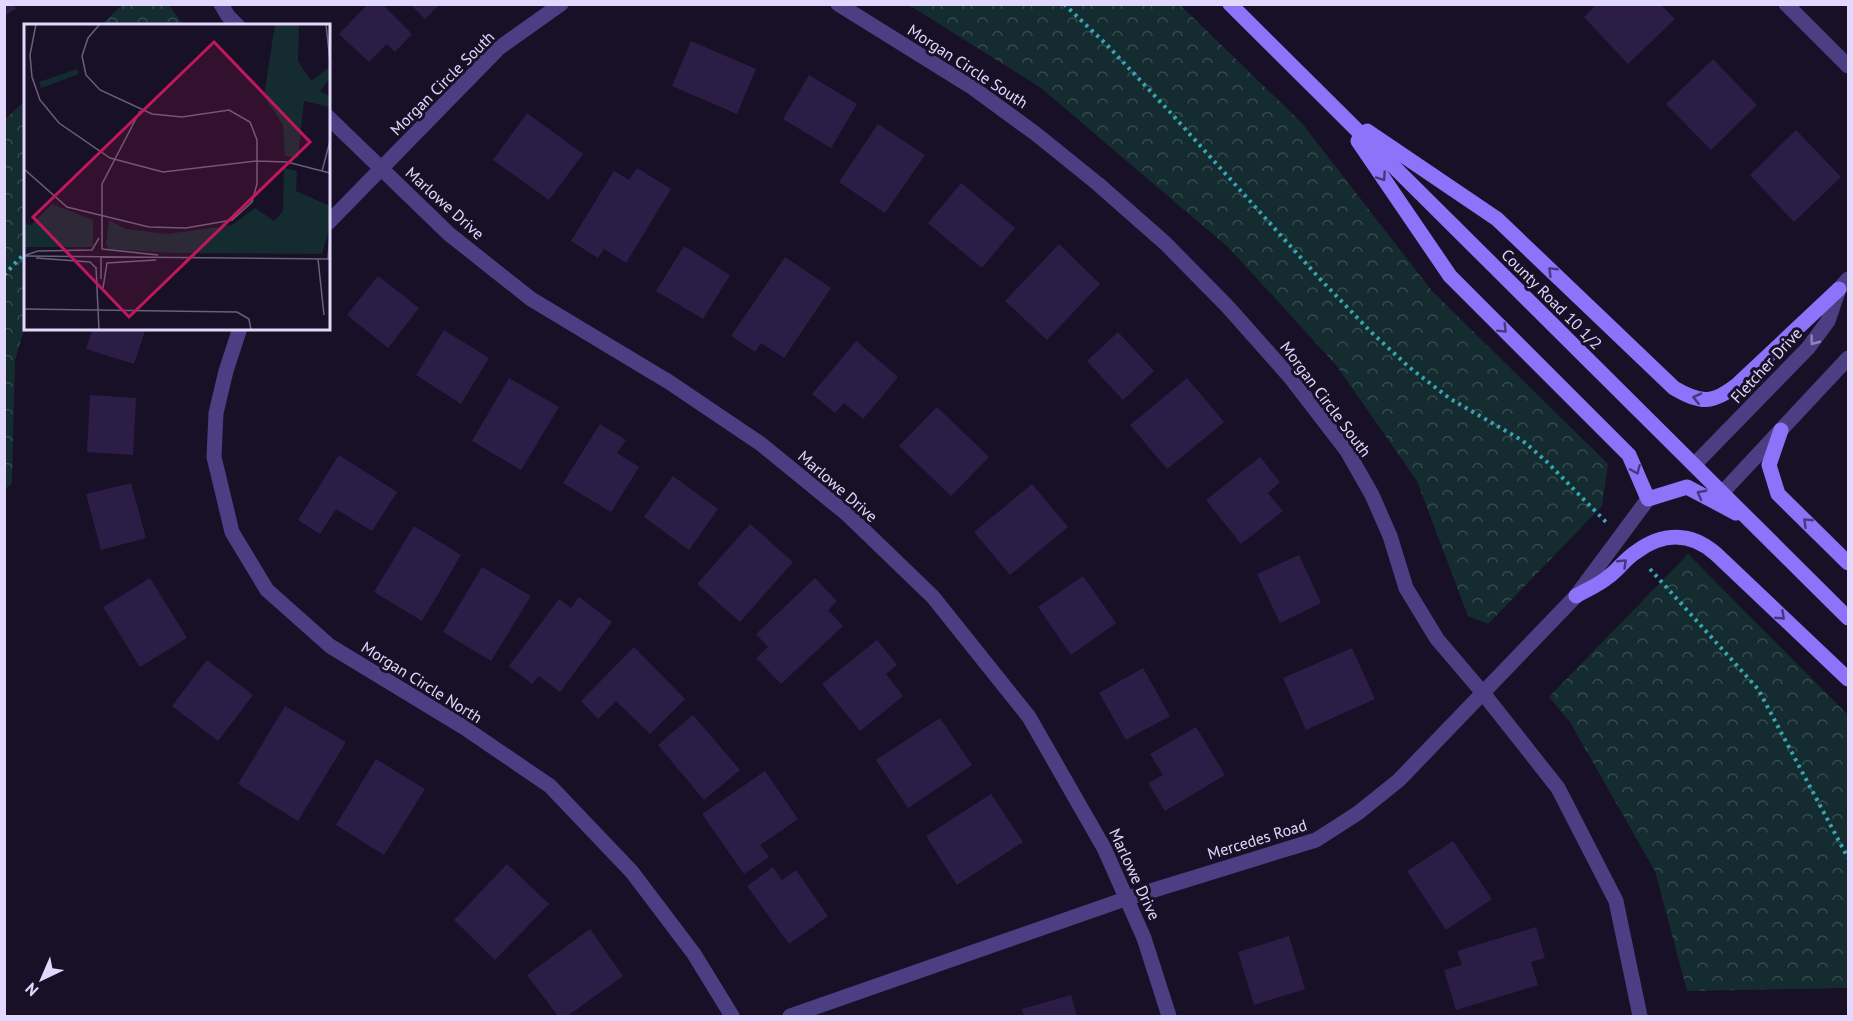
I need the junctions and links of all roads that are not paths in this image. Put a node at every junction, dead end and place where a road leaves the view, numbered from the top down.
1 (221, 4) edge
2 (561, 4) edge
3 (838, 4) edge
4 (1230, 4) edge
5 (1786, 4) edge
6 (236, 24) edge
7 (1848, 66) edge
8 (1338, 111) junction
9 (330, 119) edge
10 (381, 170) junction
11 (330, 221) edge
12 (1844, 284) edge
13 (239, 330) edge
14 (1848, 358) edge
15 (1781, 430) junction
16 (1694, 465) junction
17 (1722, 493) junction
18 (1648, 499) junction
19 (1750, 521) junction
20 (1848, 563) edge
21 (1576, 596) junction
22 (1848, 618) edge
23 (1848, 679) edge
24 (1484, 693) junction
25 (1128, 898) junction
26 (732, 1017) edge
27 (790, 1017) edge
28 (1169, 1017) edge
29 (1640, 1017) edge

1 - 6 street
2 - 10 street, Morgan Circle South
3 - 24 street, Morgan Circle South
4 - 8 street, County Road 10 1/2
5 - 7 street
12 -> 8 street
8 - 16 street, County Road 10 1/2
8 -> 18 street
9 - 10 street, Marlowe Drive
10 - 11 street
10 - 25 street, Marlowe Drive
12 -> 16 street, Fletcher Drive
13 - 26 street, Morgan Circle North
14 - 15 street
15 - 17 street
20 -> 15 street
16 - 17 street, County Road 10 1/2
17 - 19 street, County Road 10 1/2
19 -> 18 street
18 - 21 street, Mercedes Road
19 - 22 street, County Road 10 1/2
21 -> 23 street
21 - 24 street, Mercedes Road
24 - 25 street, Mercedes Road
24 - 29 street, Morgan Circle South
25 - 27 street, Mercedes Road
25 - 28 street, Marlowe Drive

